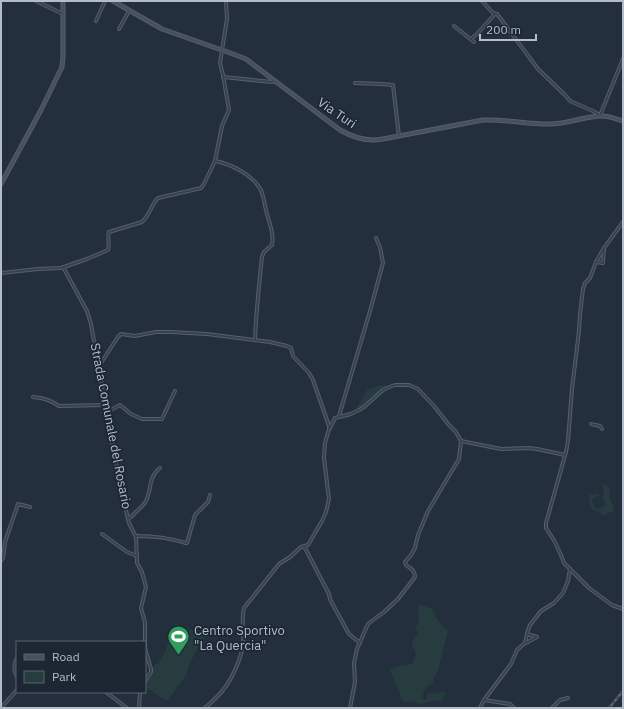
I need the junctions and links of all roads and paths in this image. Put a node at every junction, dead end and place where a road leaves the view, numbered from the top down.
1 (36, 1) edge
2 (63, 1) edge
3 (105, 1) edge
4 (113, 1) edge
5 (226, 1) edge
6 (482, 1) edge
7 (129, 11) junction
8 (63, 14) junction
9 (495, 14) junction
10 (96, 21) dead end
11 (454, 26) dead end
12 (119, 29) dead end
13 (471, 39) junction
14 (474, 42) dead end
15 (222, 50) junction
16 (623, 59) edge
17 (223, 77) junction
18 (274, 80) junction
19 (355, 83) dead end
20 (601, 116) junction
21 (623, 121) edge
22 (399, 136) junction
23 (215, 161) junction
24 (1, 184) edge
25 (623, 222) edge
26 (376, 238) dead end
27 (604, 248) junction
28 (596, 262) junction
29 (63, 268) junction
30 (1, 273) edge
31 (254, 340) junction
32 (99, 366) junction
33 (175, 391) dead end
34 (33, 397) dead end
35 (105, 405) junction
36 (107, 412) junction
37 (339, 416) junction
38 (591, 424) dead end
39 (330, 429) junction
40 (602, 429) dead end
41 (462, 441) junction
42 (565, 455) junction
43 (160, 468) dead end
44 (210, 494) dead end
45 (30, 507) dead end
46 (128, 518) junction
47 (102, 534) dead end
48 (136, 537) junction
49 (302, 546) junction
50 (137, 556) junction
51 (1, 561) edge
52 (570, 569) junction
53 (623, 609) edge
54 (527, 634) junction
55 (145, 641) edge
56 (360, 643) junction
57 (525, 643) junction
58 (146, 652) edge
59 (16, 658) edge
60 (16, 675) edge
61 (146, 679) edge
62 (16, 691) edge
63 (107, 693) edge
64 (140, 693) edge
65 (568, 698) dead end
66 (484, 700) junction
67 (1, 708) edge
68 (127, 708) edge
69 (139, 708) edge
70 (205, 708) edge
71 (350, 708) edge
72 (480, 708) edge
73 (514, 708) edge
74 (552, 708) edge

1 - 8 street
2 - 8 main road
3 - 10 street
4 - 7 main road, Via Turi
5 - 15 street
6 - 9 street
7 - 12 street
7 - 15 main road, Via Turi
8 - 24 main road
9 - 13 street
9 - 20 street
11 - 13 street
13 - 14 street
15 - 17 street
15 - 18 main road, Via Turi
16 - 20 street
17 - 18 street
17 - 23 street
18 - 22 main road, Via Turi
19 - 22 street
20 - 21 main road, Via Turi
20 - 22 main road, Via Turi
23 - 29 street
23 - 31 street
25 - 27 street
26 - 37 street
27 - 28 street
27 - 28 street
28 - 42 street
29 - 30 street
29 - 32 street, Strada Comunale del Rosario
31 - 32 street
31 - 39 street
32 - 35 street, Strada Comunale del Rosario
33 - 36 street
34 - 35 street
35 - 36 street, Strada Comunale del Rosario
36 - 46 street, Strada Comunale del Rosario
37 - 39 street
37 - 41 street
38 - 40 street
39 - 49 street
41 - 42 street
41 - 56 street
42 - 52 street
43 - 46 street
44 - 48 street
45 - 51 street
46 - 48 street, Strada Comunale del Rosario
47 - 50 street
48 - 50 street, Strada Comunale del Rosario
49 - 56 street
49 - 70 street
50 - 55 street, Strada Comunale del Rosario
52 - 53 street
52 - 54 street
54 - 57 street
54 - 57 street
56 - 71 street
57 - 66 street
58 - 61 street, Strada Comunale del Rosario
59 - 60 street
62 - 67 street
63 - 68 street
64 - 69 street
65 - 74 street
66 - 72 street
66 - 73 street

